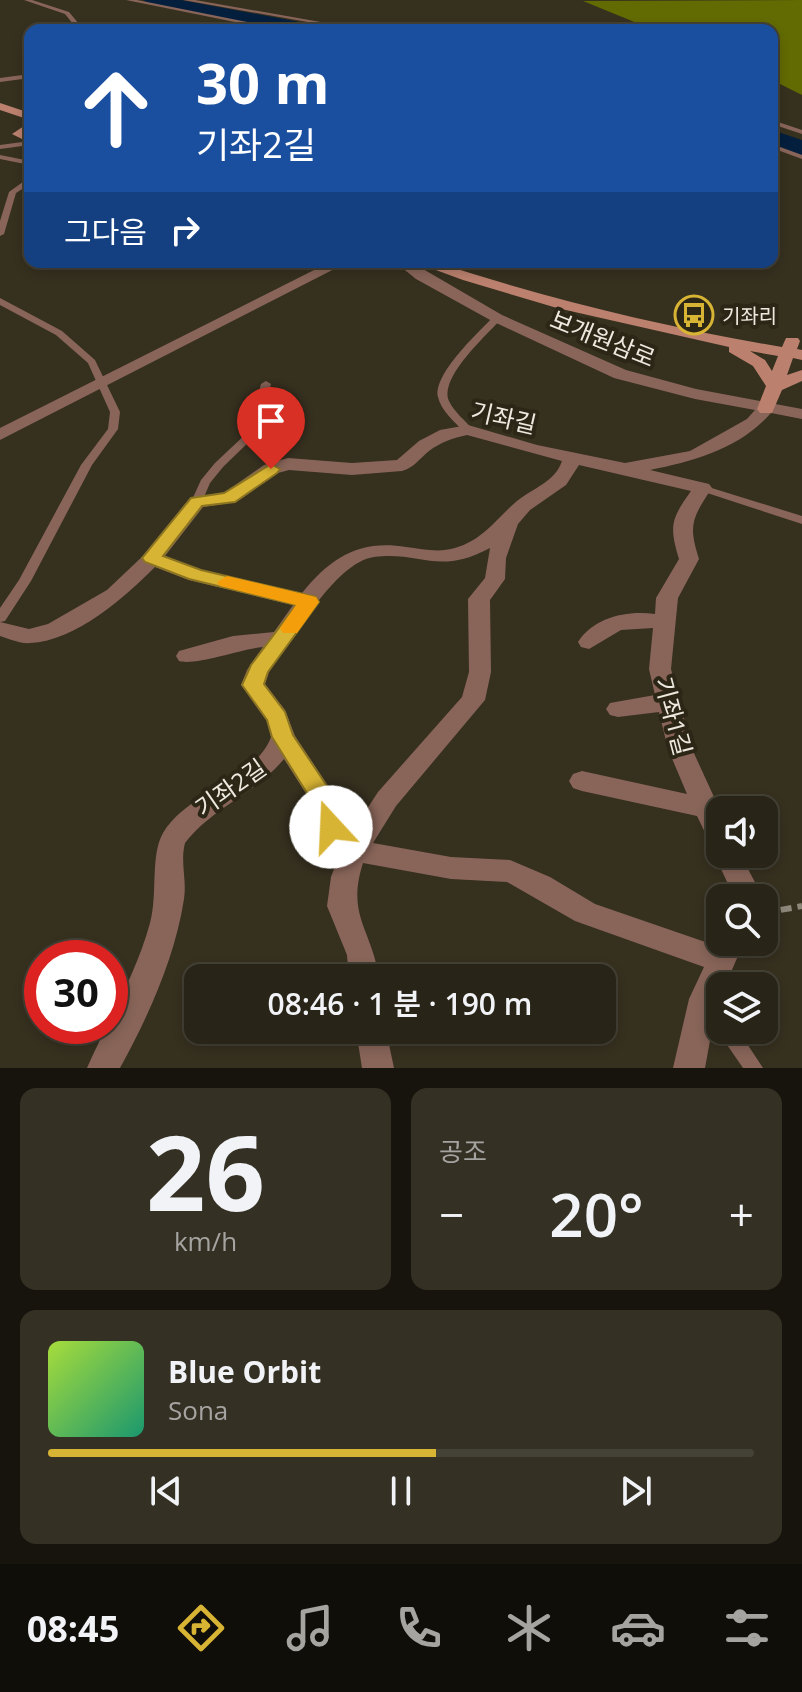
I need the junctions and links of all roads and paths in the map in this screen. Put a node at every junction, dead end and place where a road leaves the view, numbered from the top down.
1 (27, 0) edge
2 (129, 0) edge
3 (186, 0) edge
4 (76, 24) edge
5 (253, 24) edge
6 (328, 24) edge
7 (24, 77) edge
8 (0, 80) edge
9 (0, 106) edge
10 (24, 115) edge
11 (0, 119) edge
12 (778, 124) edge
13 (802, 132) edge
14 (24, 133) edge
15 (24, 135) edge
16 (24, 135) edge
17 (0, 147) edge
18 (778, 148) edge
19 (0, 157) edge
20 (802, 157) edge
21 (24, 162) edge
22 (24, 185) edge
23 (0, 234) edge
24 (329, 268) edge
25 (410, 268) edge
26 (441, 268) edge
27 (482, 268) edge
28 (0, 301) edge
29 (497, 318) junction
30 (717, 339) junction
31 (796, 348) edge
32 (802, 375) edge
33 (101, 383) junction
34 (266, 384) dead end
35 (775, 387) junction
36 (766, 409) junction
37 (802, 414) edge
38 (468, 430) junction
39 (0, 435) edge
40 (572, 459) junction
41 (625, 469) junction
42 (702, 488) junction
43 (197, 502) junction
44 (802, 520) edge
45 (508, 524) junction
46 (152, 558) junction
47 (309, 602) junction
48 (0, 618) edge
49 (663, 623) junction
50 (0, 629) edge
51 (282, 640) junction
52 (589, 642) dead end
53 (187, 656) dead end
54 (668, 702) junction
55 (618, 709) dead end
56 (283, 737) junction
57 (582, 781) dead end
58 (706, 808) joint
59 (354, 851) junction
60 (802, 906) edge
61 (778, 910) edge
62 (706, 946) edge
63 (362, 964) edge
64 (706, 1025) edge
65 (374, 1044) edge
66 (737, 1044) edge
67 (103, 1068) edge
68 (378, 1068) edge
69 (689, 1068) edge
70 (754, 1068) edge

1 - 4 lane
2 - 5 lane
3 - 6 lane
7 - 8 lane
9 - 10 main road
11 - 14 main road
12 - 13 lane
15 - 17 lane
16 - 17 lane
18 - 20 lane
19 - 21 lane
22 - 23 lane
24 - 33 street
25 - 29 street, 보개원삼로
26 - 30 main road
27 - 31 main road
28 - 33 lane
29 - 36 street, 보개원삼로
29 - 38 lane
30 - 31 main road
30 - 35 main road
31 - 35 main road
32 - 35 main road
33 - 39 street
33 - 48 lane
34 - 43 lane
35 - 36 main road
36 - 37 street, 보개원삼로
36 - 41 street, 기좌길
38 - 40 street, 기좌길
38 - 43 street, 기좌길
40 - 41 street, 기좌길
40 - 45 street, 기좌2길
41 - 42 street
42 - 44 lane
42 - 49 street, 기좌1길
43 - 46 street
45 - 47 street, 기좌2길
45 - 59 street
46 - 47 street
46 - 50 street
47 - 51 street, 기좌2길
49 - 52 street
49 - 54 street, 기좌1길
51 - 53 street
51 - 56 street, 기좌2길
54 - 55 street
54 - 58 street, 기좌1길
56 - 59 street
56 - 67 street, 기좌2길
57 - 58 street
59 - 62 street
59 - 63 street
60 - 61 path
64 - 69 street
65 - 68 street
66 - 70 lane

